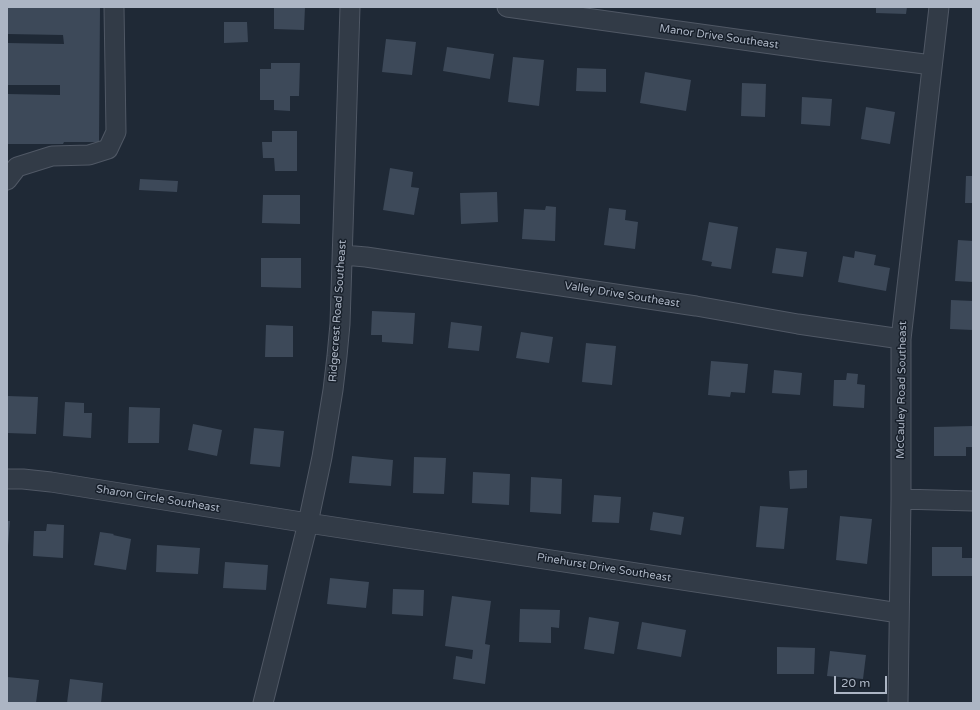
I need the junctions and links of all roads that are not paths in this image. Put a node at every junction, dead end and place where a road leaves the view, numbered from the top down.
1 (114, 7) edge
2 (350, 7) edge
3 (507, 7) edge
4 (939, 7) edge
5 (932, 66) junction
6 (7, 180) edge
7 (343, 255) junction
8 (901, 339) junction
9 (7, 479) edge
10 (901, 499) junction
11 (973, 501) edge
12 (308, 523) junction
13 (900, 613) junction
14 (263, 703) edge
15 (898, 703) edge

1 - 6 street
2 - 7 street, Ridgecrest Road Southeast
3 - 5 street, Manor Drive Southeast
4 - 5 street, McCauley Road Southeast
5 - 8 street, McCauley Road Southeast
7 - 8 street, Valley Drive Southeast
7 - 12 street, Ridgecrest Road Southeast
8 - 10 street, McCauley Road Southeast
9 - 12 street, Sharon Circle Southeast
10 - 11 street
10 - 13 street, McCauley Road Southeast
12 - 13 street, Pinehurst Drive Southeast
12 - 14 street, Ridgecrest Road Southeast
13 - 15 street, McCauley Road Southeast

